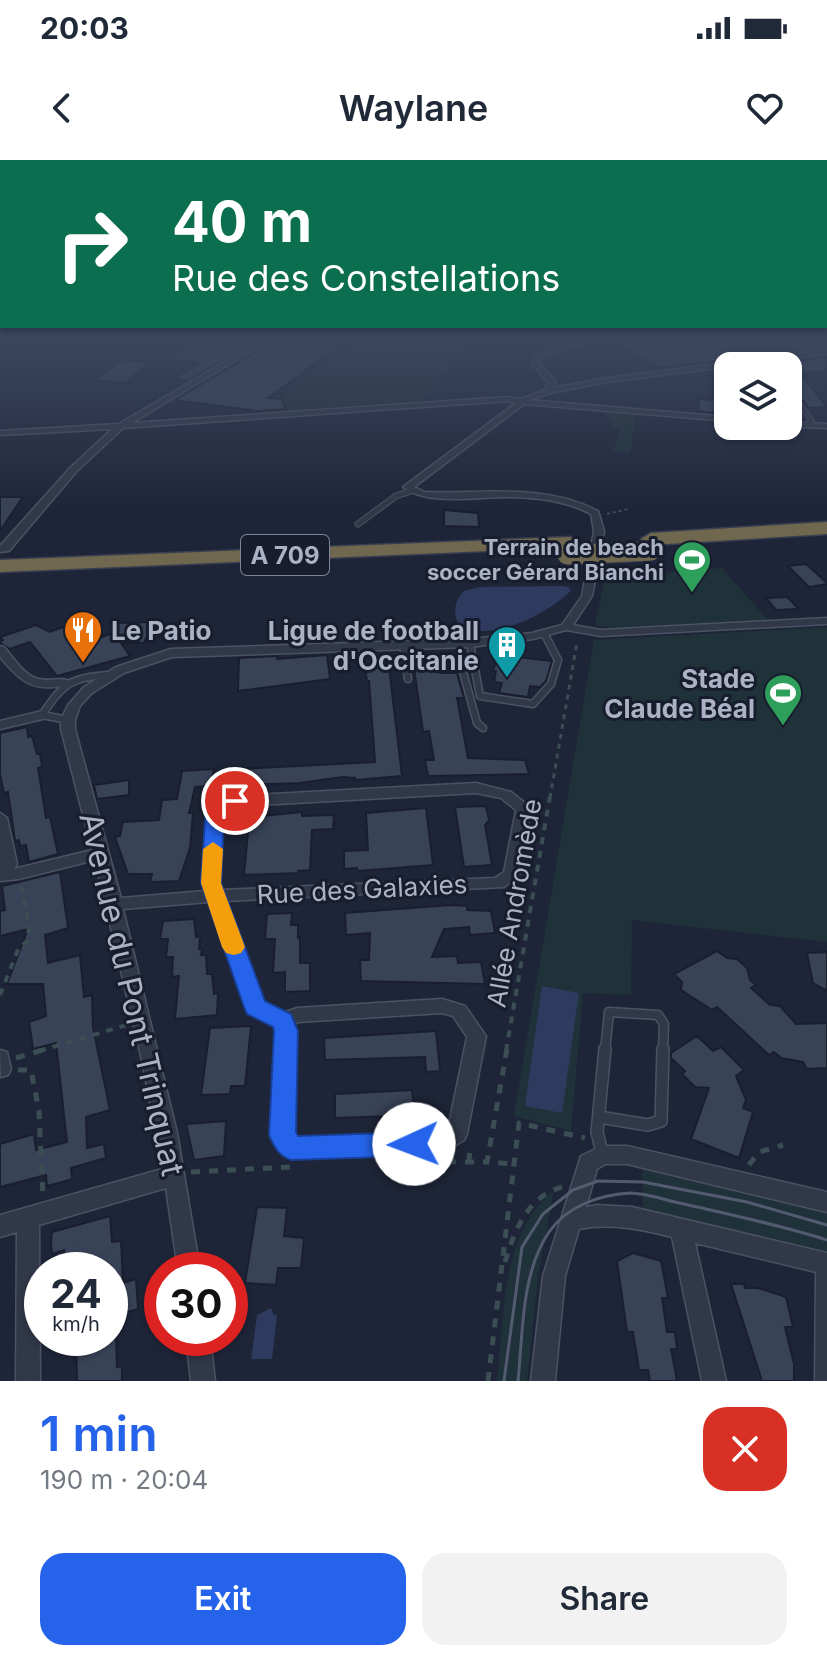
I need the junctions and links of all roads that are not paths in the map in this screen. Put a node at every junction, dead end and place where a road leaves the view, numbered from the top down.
1 (168, 398) edge
2 (531, 398) edge
3 (523, 401) junction
4 (802, 407) edge
5 (714, 418) edge
6 (804, 426) joint
7 (827, 426) edge
8 (119, 427) junction
9 (0, 433) edge
10 (411, 491) junction
11 (358, 524) dead end
12 (827, 528) edge
13 (827, 541) edge
14 (651, 545) junction
15 (0, 549) edge
16 (569, 549) junction
17 (0, 566) edge
18 (0, 579) edge
19 (827, 621) edge
20 (566, 627) junction
21 (544, 633) junction
22 (470, 643) junction
23 (403, 645) junction
24 (0, 650) edge
25 (406, 662) junction
26 (109, 675) junction
27 (408, 679) dead end
28 (65, 682) junction
29 (42, 715) junction
30 (68, 720) junction
31 (0, 725) edge
32 (483, 728) dead end
33 (0, 818) edge
34 (101, 853) junction
35 (8, 874) edge
36 (215, 896) junction
37 (116, 905) junction
38 (282, 1021) junction
39 (599, 1117) junction
40 (601, 1148) junction
41 (175, 1175) junction
42 (827, 1202) edge
43 (35, 1215) junction
44 (572, 1220) junction
45 (0, 1226) edge
46 (681, 1229) junction
47 (186, 1252) edge
48 (827, 1264) edge
49 (200, 1356) edge
50 (28, 1381) edge
51 (203, 1381) edge
52 (543, 1381) edge
53 (714, 1381) edge
54 (827, 1381) edge

1 - 8 street
2 - 3 street
3 - 5 street
3 - 8 street
3 - 10 street
4 - 6 lane
6 - 7 street
8 - 9 street
8 - 15 street
10 - 11 lane
10 - 20 street
12 - 14 highway, A 709
13 - 14 highway, A 709
14 - 16 highway, A 709, bridge
16 - 17 highway, A 709
16 - 18 highway, A 709
19 - 20 street
20 - 21 street
21 - 22 street
21 - 22 lane
22 - 23 street
23 - 25 lane
23 - 26 street
24 - 28 street
25 - 27 lane
25 - 32 lane
26 - 28 lane
26 - 30 street
28 - 29 lane
29 - 30 lane
29 - 31 street
30 - 34 street, Avenue du Pont Trinquat
33 - 35 street
34 - 35 street
34 - 37 street, Avenue du Pont Trinquat
36 - 36 street, Rue des Galaxies
36 - 37 street, Rue des Galaxies
36 - 38 street
37 - 41 street, Avenue du Pont Trinquat
38 - 38 street
39 - 39 lane
39 - 40 lane
40 - 42 street
40 - 44 street
41 - 43 street
41 - 47 street, Avenue du Pont Trinquat
43 - 45 street
43 - 50 street
44 - 46 street
44 - 52 street
46 - 48 street
46 - 53 street
48 - 54 street
49 - 51 street

